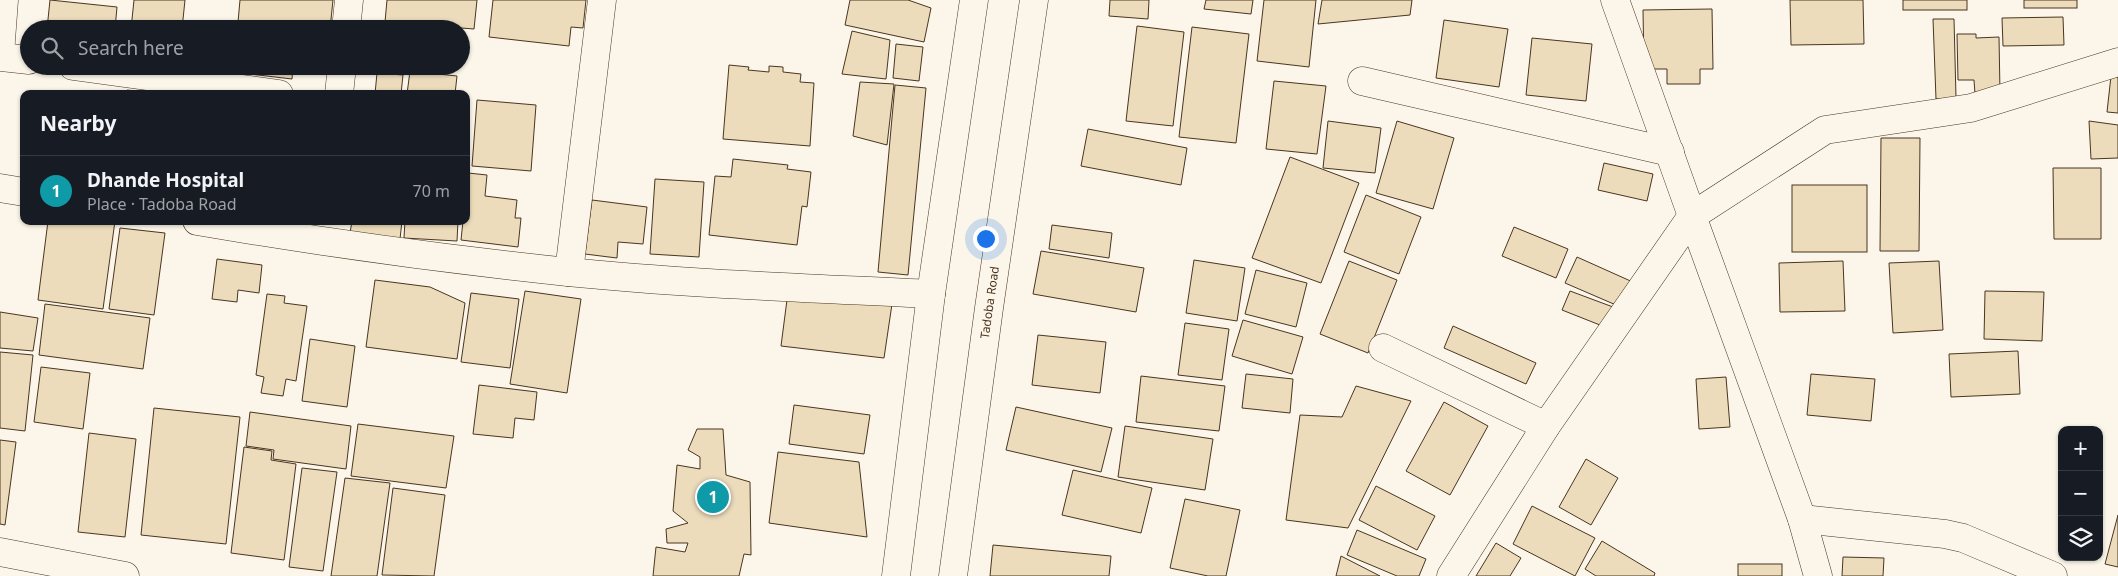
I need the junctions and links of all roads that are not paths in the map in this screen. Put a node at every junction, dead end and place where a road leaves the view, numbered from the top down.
1 (4, 0) edge
2 (349, 0) edge
3 (602, 0) edge
4 (974, 0) edge
5 (1034, 0) edge
6 (1615, 0) edge
7 (347, 20) edge
8 (0, 55) edge
9 (20, 58) edge
10 (2118, 62) edge
11 (139, 75) edge
12 (341, 75) edge
13 (1362, 81) dead end
14 (249, 90) edge
15 (339, 90) edge
16 (1670, 152) junction
17 (0, 188) edge
18 (20, 191) edge
19 (1692, 216) junction
20 (244, 225) edge
21 (325, 232) edge
22 (569, 272) junction
23 (931, 294) junction
24 (1383, 348) dead end
25 (1546, 426) junction
26 (1802, 519) junction
27 (0, 552) edge
28 (125, 576) edge
29 (896, 576) edge
30 (953, 576) edge
31 (1451, 576) edge
32 (1818, 576) edge
33 (2053, 576) edge

1 - 8 street
2 - 7 street
3 - 22 street
4 - 23 street
5 - 30 street, Tadoba Road
6 - 16 street
8 - 9 street
10 - 19 street
11 - 14 street
12 - 15 street
13 - 16 street
16 - 19 street
17 - 18 street
19 - 25 street
19 - 26 street
20 - 21 street
21 - 22 street
22 - 23 street
23 - 29 street
24 - 25 street
25 - 31 street
26 - 32 street
26 - 33 street
27 - 28 street

